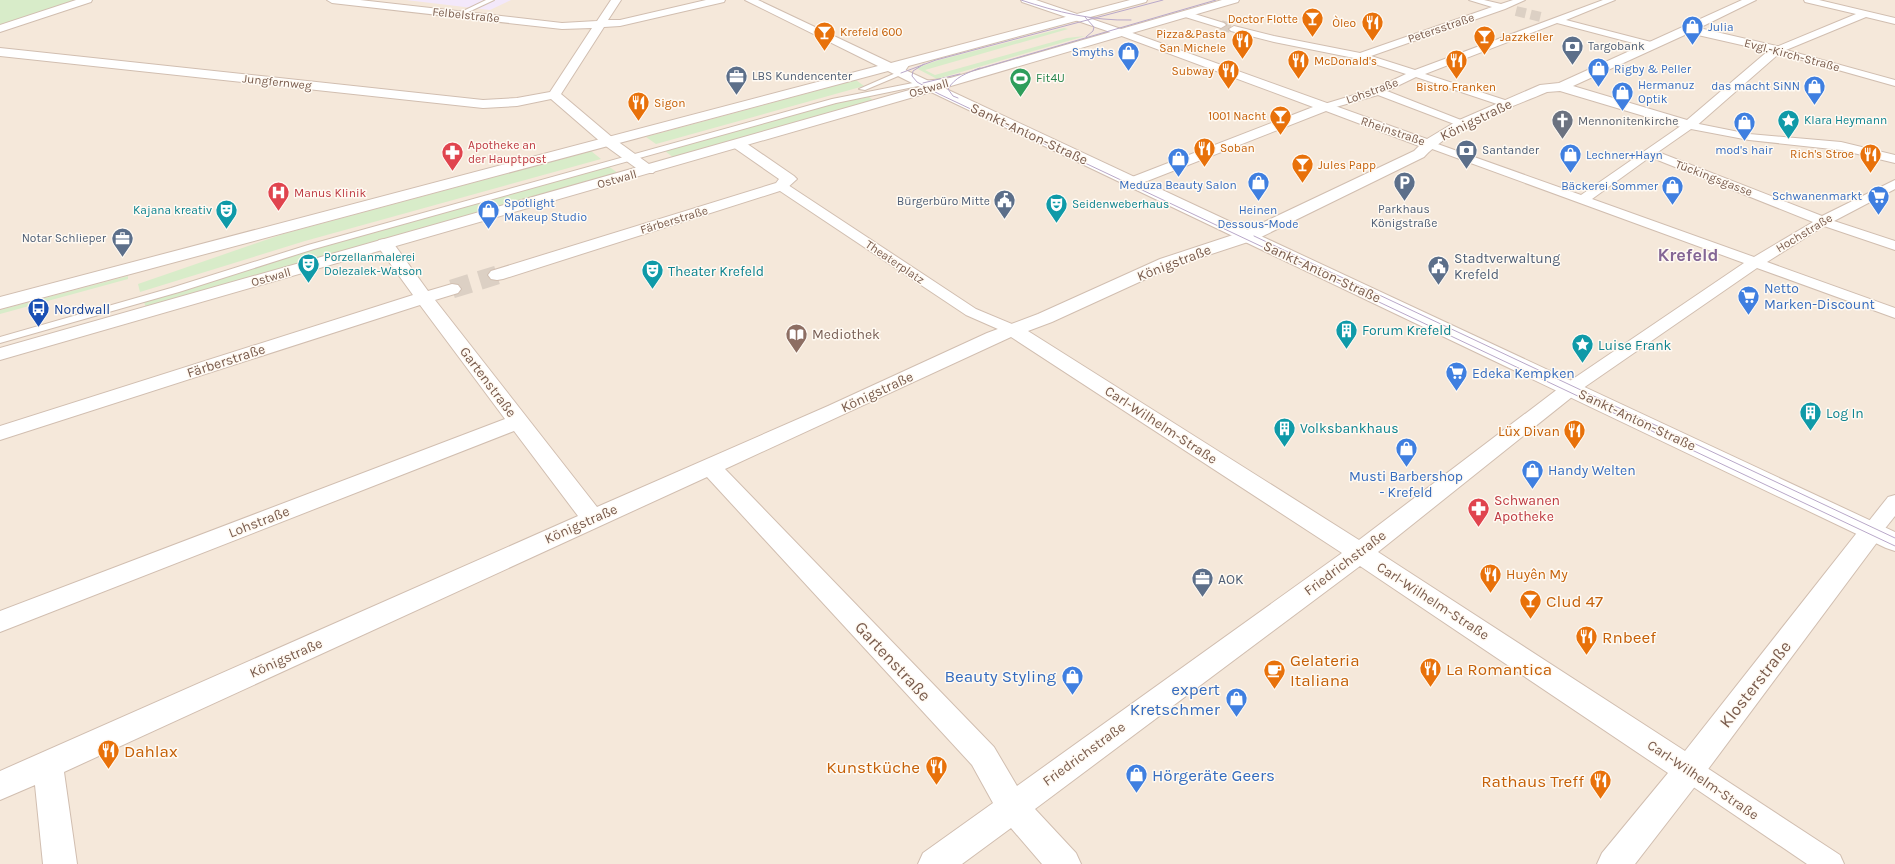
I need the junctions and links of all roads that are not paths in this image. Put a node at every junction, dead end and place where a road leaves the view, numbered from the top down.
1 (87, 0) edge
2 (332, 0) edge
3 (491, 0) edge
4 (616, 0) edge
5 (720, 0) edge
6 (750, 0) edge
7 (1026, 0) edge
8 (1142, 0) edge
9 (1234, 0) edge
10 (1473, 0) edge
11 (1521, 0) tunnel mouth
12 (1611, 0) edge
13 (1751, 0) edge
14 (1808, 0) edge
15 (1501, 7) junction
16 (1516, 11) tunnel mouth
17 (460, 14) junction
18 (1185, 14) junction
19 (1864, 14) junction
20 (1077, 17) junction
21 (1540, 17) tunnel mouth
22 (1557, 21) junction
23 (1895, 21) edge
24 (601, 25) junction
25 (1221, 25) tunnel mouth
26 (0, 29) edge
27 (1234, 29) tunnel mouth
28 (1688, 29) junction
29 (1123, 32) junction
30 (1652, 45) junction
31 (1777, 50) junction
32 (0, 52) edge
33 (1361, 56) junction
34 (900, 67) junction
35 (1417, 73) junction
36 (1895, 83) edge
37 (927, 85) junction
38 (1561, 87) junction
39 (1378, 91) junction
40 (554, 95) junction
41 (1507, 104) junction
42 (1325, 107) junction
43 (1462, 124) junction
44 (1689, 124) junction
45 (608, 141) junction
46 (738, 144) junction
47 (1428, 144) junction
48 (1650, 153) junction
49 (628, 156) junction
50 (1895, 159) edge
51 (648, 170) junction
52 (1132, 182) junction
53 (1895, 184) edge
54 (781, 186) junction
55 (1583, 199) junction
56 (1823, 221) junction
57 (267, 232) junction
58 (1246, 236) junction
59 (385, 244) junction
60 (1895, 246) edge
61 (1756, 262) junction
62 (497, 275) tunnel mouth
63 (452, 289) tunnel mouth
64 (424, 298) junction
65 (0, 303) edge
66 (1895, 313) edge
67 (0, 317) edge
68 (1012, 330) junction
69 (0, 333) edge
70 (0, 340) edge
71 (0, 354) edge
72 (1570, 389) junction
73 (518, 422) junction
74 (0, 433) edge
75 (710, 468) junction
76 (1895, 502) edge
77 (592, 519) junction
78 (1884, 537) edge
79 (1360, 553) junction
80 (0, 622) edge
81 (48, 764) junction
82 (1689, 770) junction
83 (0, 786) edge
84 (1012, 806) junction
85 (60, 864) edge
86 (934, 864) edge
87 (1064, 864) edge
88 (1614, 864) edge
89 (1830, 864) edge

1 - 26 street
2 - 17 street, Felbelstraße
3 - 17 lane
4 - 24 street
5 - 24 street, Felbelstraße
6 - 34 street, Sankt-Anton-Straße
7 - 20 street, Rheinstraße
8 - 20 street
9 - 18 street, Ostwall
10 - 15 street
11 - 15 street, Petersstraße
12 - 22 street, Lohstraße
13 - 28 street, Königstraße
14 - 19 street
15 - 16 street
15 - 33 street, Petersstraße
17 - 24 street, Felbelstraße
18 - 25 street
18 - 29 street, Ostwall
19 - 23 street
19 - 31 street
20 - 29 street, Rheinstraße
20 - 34 street
21 - 22 street
22 - 30 street
22 - 35 street, Lohstraße
24 - 40 street
27 - 33 street
28 - 30 street, Königstraße
28 - 31 street, Evgl.-Kirch-Straße
29 - 37 street, Ostwall
29 - 42 street, Rheinstraße
30 - 38 street, Königstraße
31 - 36 street, Evgl.-Kirch-Straße
31 - 44 street
32 - 40 street, Jungfernweg
33 - 35 street
34 - 37 street, Sankt-Anton-Straße
34 - 45 street
34 - 49 lane
35 - 39 street, Lohstraße
35 - 41 street
37 - 46 street, Ostwall
37 - 49 lane
37 - 52 street, Sankt-Anton-Straße
38 - 41 street, Königstraße
38 - 44 street
39 - 42 street, Lohstraße
39 - 43 street
40 - 45 street
41 - 43 street, Königstraße
42 - 47 street, Rheinstraße
42 - 52 street, Lohstraße
43 - 47 street, Königstraße
44 - 48 street
44 - 50 street
45 - 49 street
45 - 57 street
46 - 51 street, Ostwall
46 - 54 street
47 - 55 street, Rheinstraße
47 - 58 street, Königstraße
48 - 55 street
48 - 56 street, Tückingsgasse
49 - 51 street
49 - 69 lane
49 - 70 lane
51 - 59 street, Ostwall
52 - 58 street, Sankt-Anton-Straße
53 - 56 street, Hochstraße
54 - 62 street, Färberstraße
54 - 68 street, Theaterplatz
55 - 61 street, Rheinstraße
56 - 60 street, Tückingsgasse
56 - 61 street, Hochstraße
57 - 65 street
57 - 67 street
58 - 68 street, Königstraße
58 - 72 street, Sankt-Anton-Straße
59 - 64 street, Gartenstraße
59 - 71 street, Ostwall
61 - 66 street, Rheinstraße
61 - 72 street, Friedrichstraße
63 - 64 street, Färberstraße
64 - 73 street, Gartenstraße
64 - 74 street, Färberstraße
68 - 75 street, Königstraße
68 - 79 street, Carl-Wilhelm-Straße
72 - 78 street, Sankt-Anton-Straße
72 - 79 street, Friedrichstraße
73 - 77 street, Gartenstraße
73 - 80 street, Lohstraße
75 - 77 street, Königstraße
75 - 84 street, Gartenstraße
76 - 78 street, Klosterstraße
77 - 81 street, Königstraße
78 - 82 street, Klosterstraße
79 - 82 street, Carl-Wilhelm-Straße
79 - 84 street, Friedrichstraße
81 - 83 street, Königstraße
81 - 85 street
82 - 88 street, Klosterstraße
82 - 89 street, Carl-Wilhelm-Straße
84 - 86 street, Friedrichstraße
84 - 87 street, Gartenstraße

